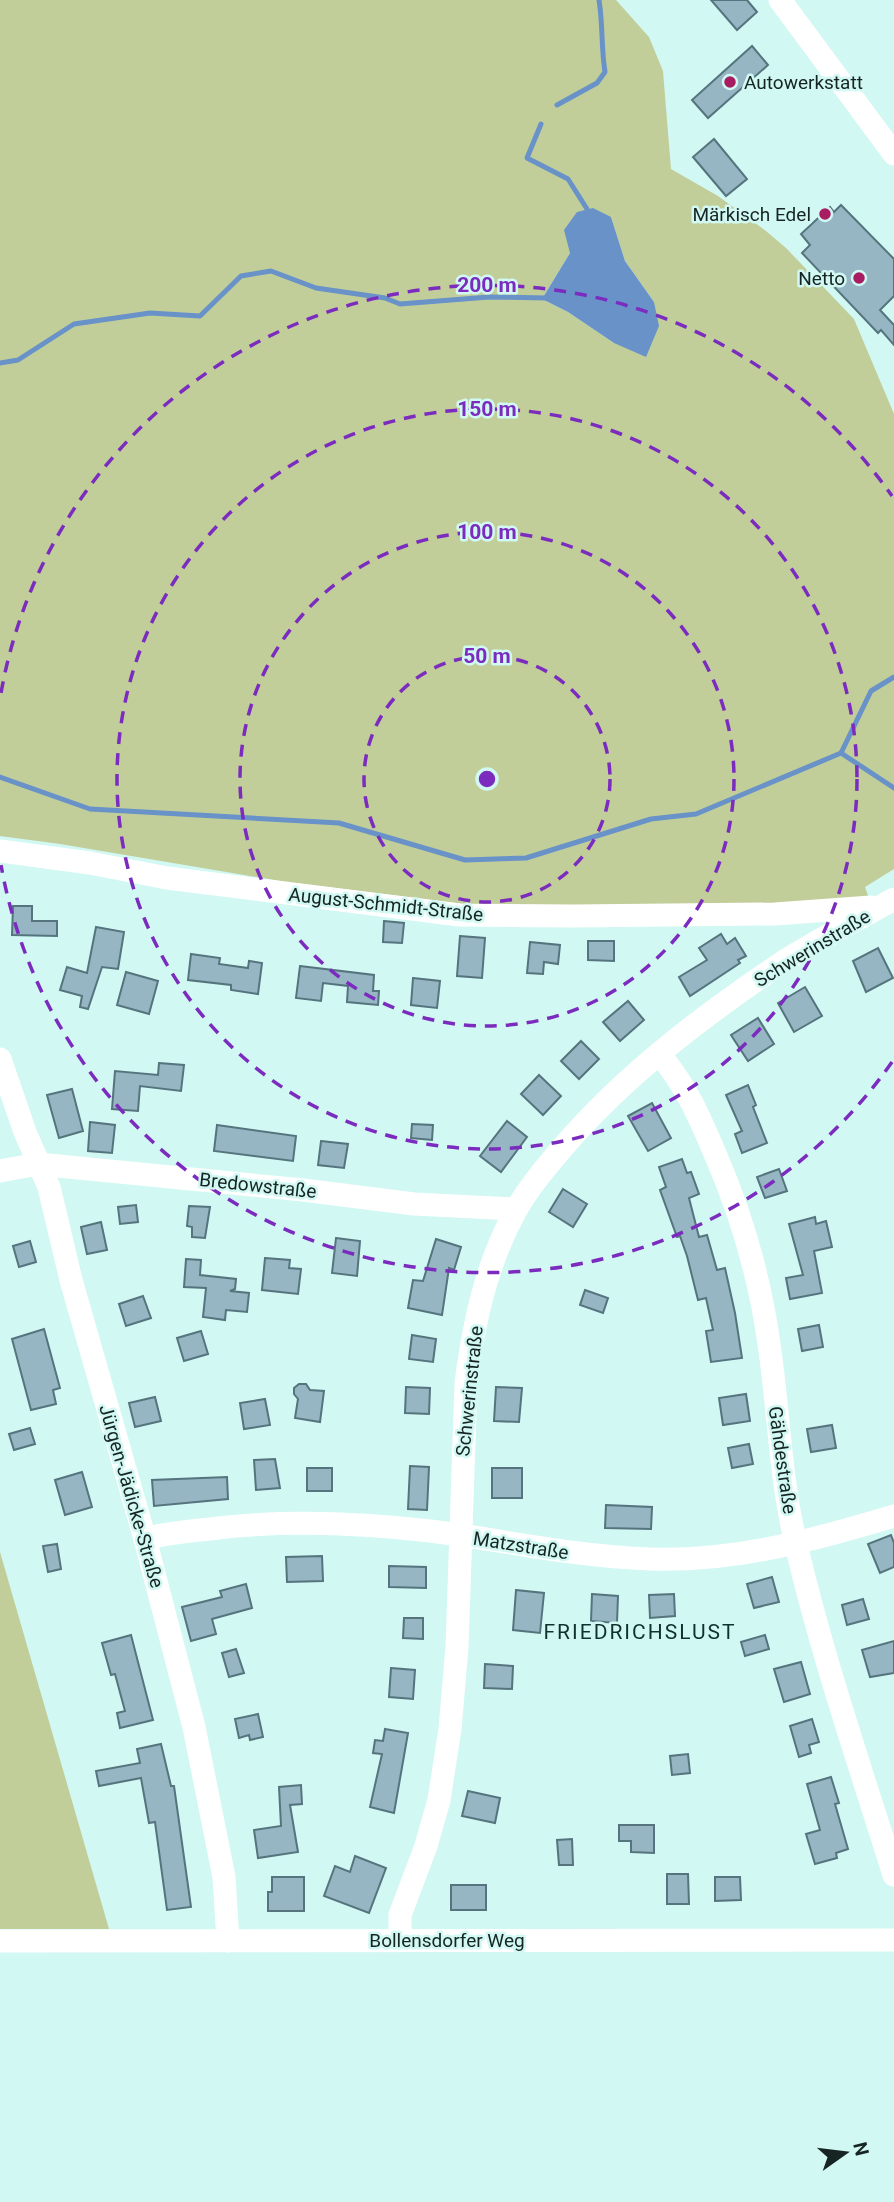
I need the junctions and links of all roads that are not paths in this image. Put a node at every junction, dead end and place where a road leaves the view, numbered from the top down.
1 (780, 0) edge
2 (889, 138) edge
3 (0, 851) edge
4 (890, 908) edge
5 (659, 1055) junction
6 (0, 1059) edge
7 (38, 1164) junction
8 (0, 1171) edge
9 (516, 1209) junction
10 (894, 1516) edge
11 (459, 1535) junction
12 (145, 1539) junction
13 (796, 1544) junction
14 (894, 1875) edge
15 (400, 1940) junction
16 (894, 1940) edge
17 (0, 1941) edge
18 (228, 1941) junction

1 - 2 street
3 - 4 street, August-Schmidt-Straße
4 - 5 street, Schwerinstraße
5 - 9 street, Schwerinstraße
5 - 13 street, Gähdestraße
6 - 7 street, Jürgen-Jädicke-Straße
7 - 8 street, Bredowstraße
7 - 9 street, Bredowstraße
7 - 12 street, Jürgen-Jädicke-Straße
9 - 11 street, Schwerinstraße
10 - 13 street, Matzstraße
11 - 12 street, Matzstraße
11 - 13 street, Matzstraße
11 - 15 street, Schwerinstraße
12 - 18 street, Jürgen-Jädicke-Straße
13 - 14 street, Gähdestraße
15 - 16 street, Bollensdorfer Weg
15 - 18 street, Bollensdorfer Weg
17 - 18 street, Bollensdorfer Weg

